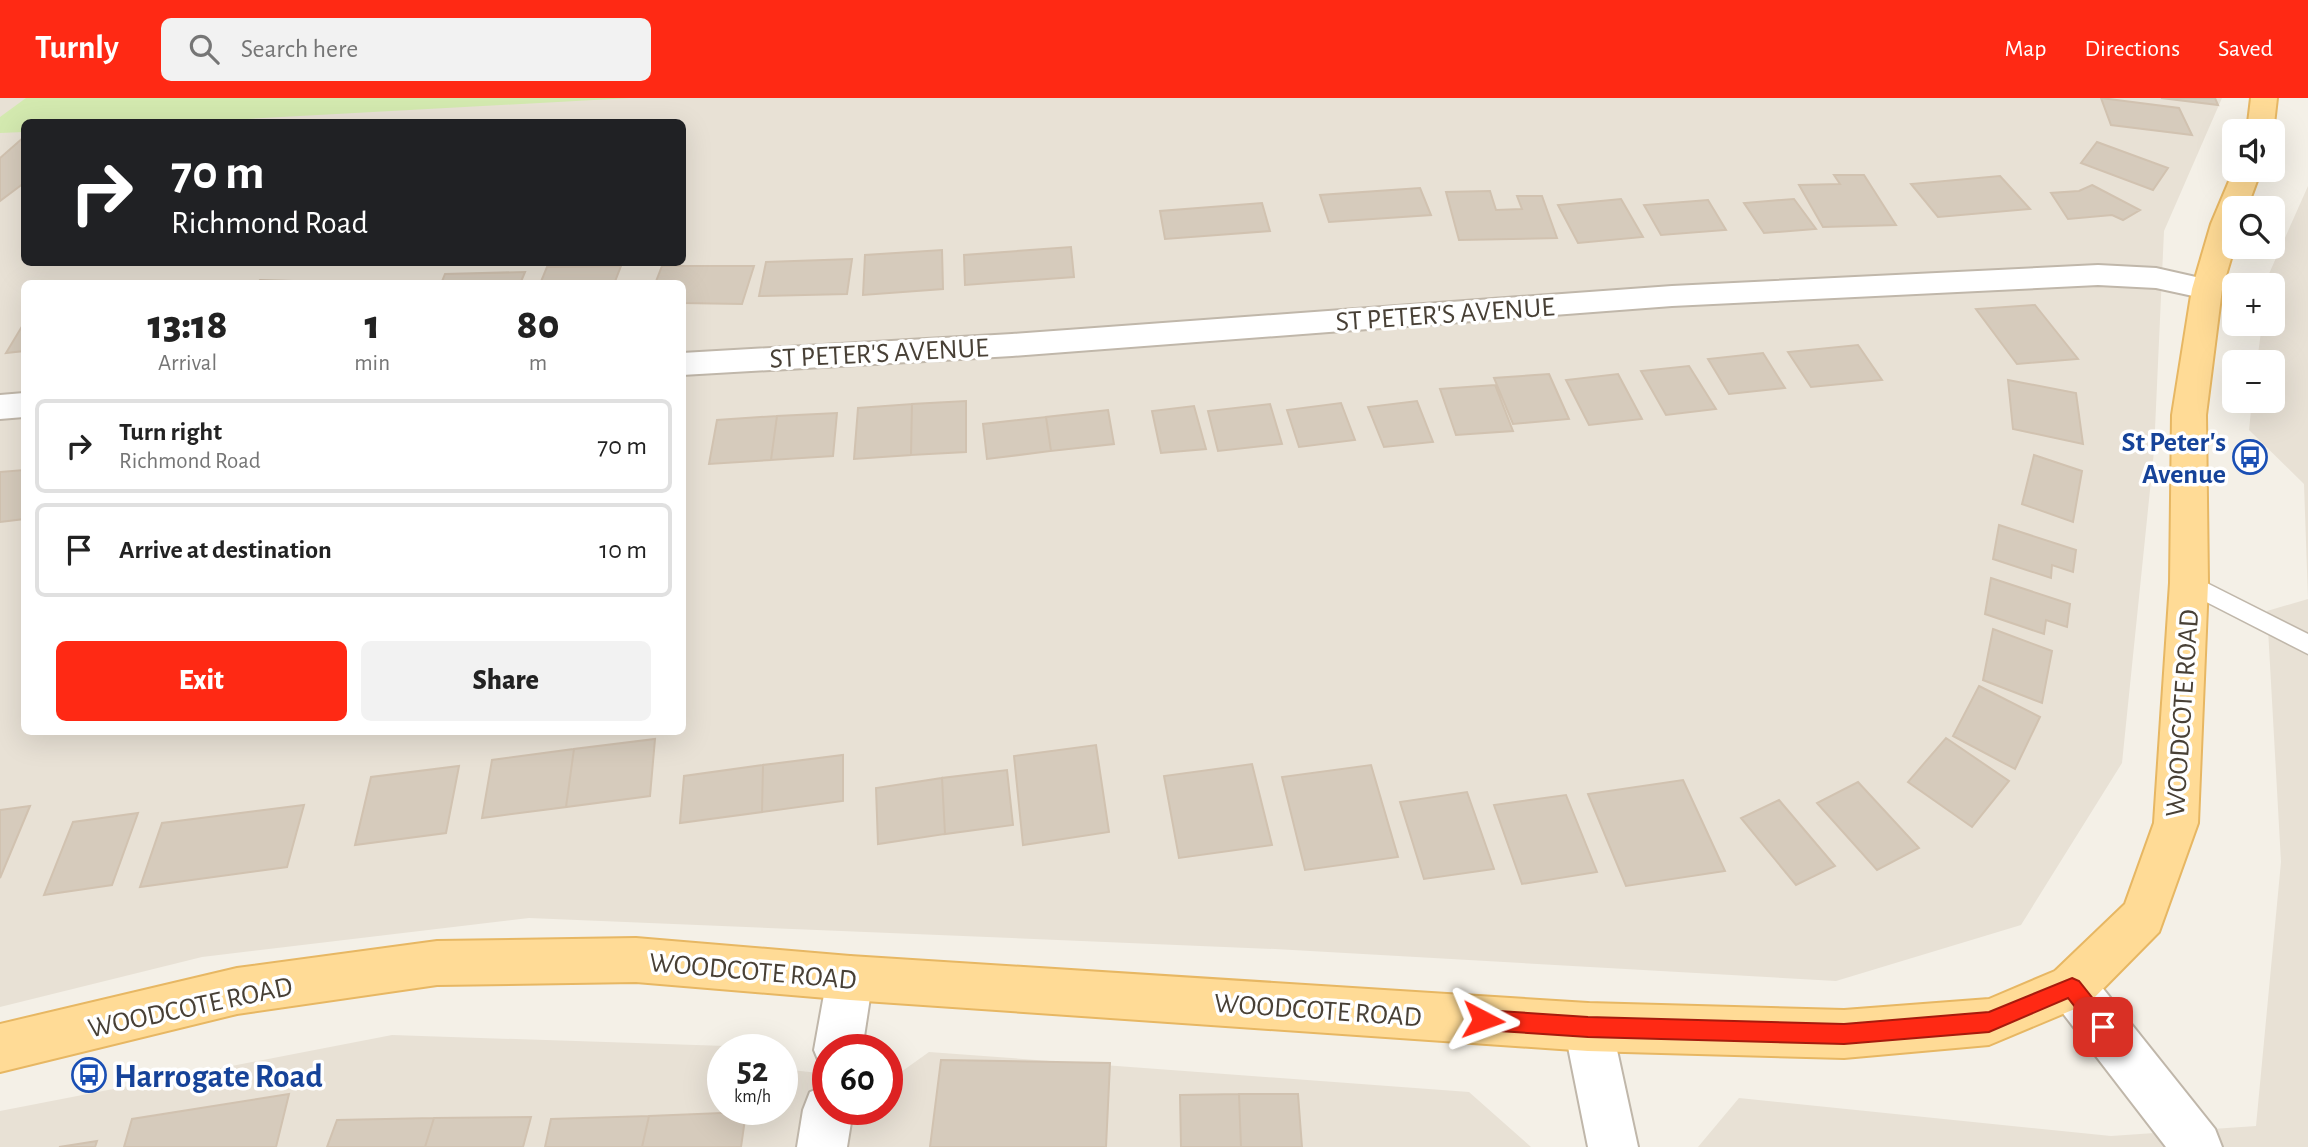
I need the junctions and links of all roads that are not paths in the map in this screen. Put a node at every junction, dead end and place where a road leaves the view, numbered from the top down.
1 (2264, 98) edge
2 (2262, 119) edge
3 (2242, 182) edge
4 (2207, 289) junction
5 (686, 364) edge
6 (21, 405) edge
7 (0, 407) edge
8 (2189, 583) junction
9 (2308, 645) edge
10 (850, 978) junction
11 (2072, 987) junction
12 (1588, 1027) junction
13 (841, 1034) edge
14 (0, 1048) edge
15 (826, 1125) edge
16 (822, 1147) edge
17 (1613, 1147) edge
18 (2197, 1147) edge

1 - 2 main road
3 - 4 main road, WOODCOTE ROAD
4 - 5 street, ST PETER'S AVENUE
4 - 8 main road, WOODCOTE ROAD
6 - 7 street
8 - 9 lane
8 - 11 main road, WOODCOTE ROAD
10 - 12 main road, WOODCOTE ROAD
10 - 13 street
10 - 14 main road, WOODCOTE ROAD
11 - 12 main road, WOODCOTE ROAD
11 - 18 street
12 - 17 street
15 - 16 street

